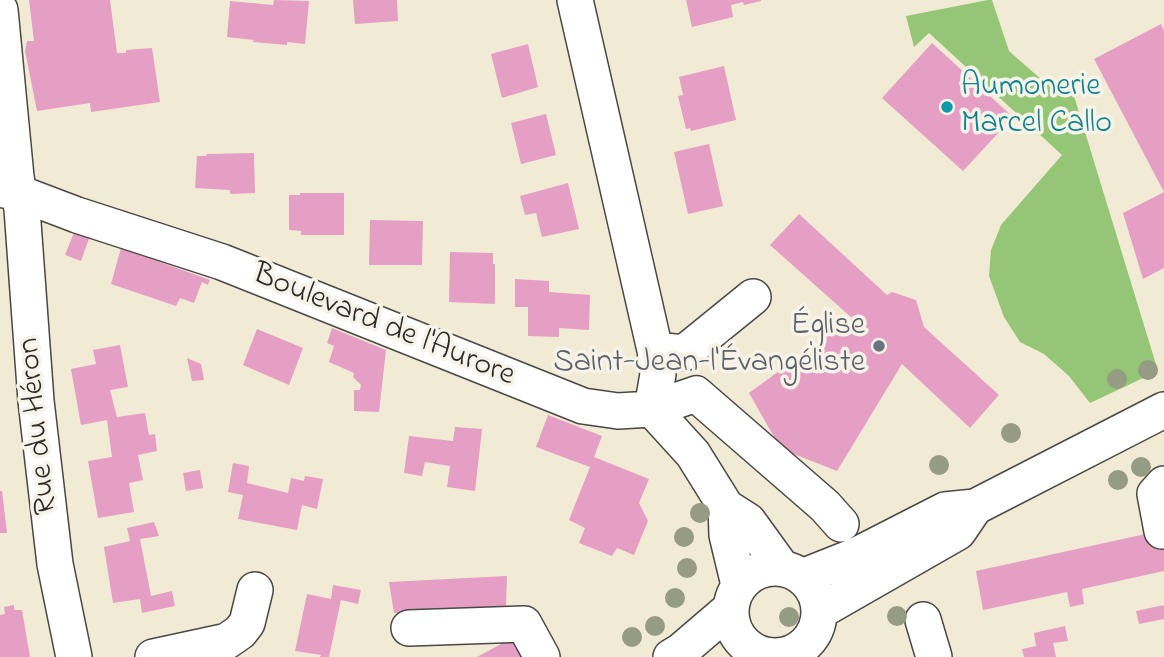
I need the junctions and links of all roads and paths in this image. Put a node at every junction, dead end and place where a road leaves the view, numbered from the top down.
1 (575, 0) edge
2 (0, 10) edge
3 (9, 191) edge
4 (753, 297) dead end
5 (655, 350) junction
6 (652, 410) junction
7 (1164, 410) edge
8 (1164, 484) edge
9 (726, 507) junction
10 (975, 507) junction
11 (841, 524) dead end
12 (1162, 531) dead end
13 (792, 572) junction
14 (255, 590) dead end
15 (735, 597) junction
16 (819, 617) junction
17 (923, 620) dead end
18 (409, 628) dead end
19 (763, 656) edge
20 (74, 657) edge
21 (153, 657) edge
22 (542, 657) edge
23 (671, 657) edge
24 (830, 657) edge
25 (934, 657) edge

1 - 5 street
2 - 3 street, Rue du Héron
3 - 6 street, Boulevard de l'Aurore
3 - 20 street, Rue du Héron
4 - 5 street
5 - 6 street
6 - 9 street
6 - 11 street, Boulevard de l'Aurore
7 - 10 street
8 - 12 street
9 - 13 street
9 - 15 street
10 - 13 street
10 - 16 street
13 - 15 street
13 - 16 street
14 - 21 street
15 - 19 street
15 - 23 street
16 - 19 street
16 - 24 street
17 - 25 street
18 - 22 street

